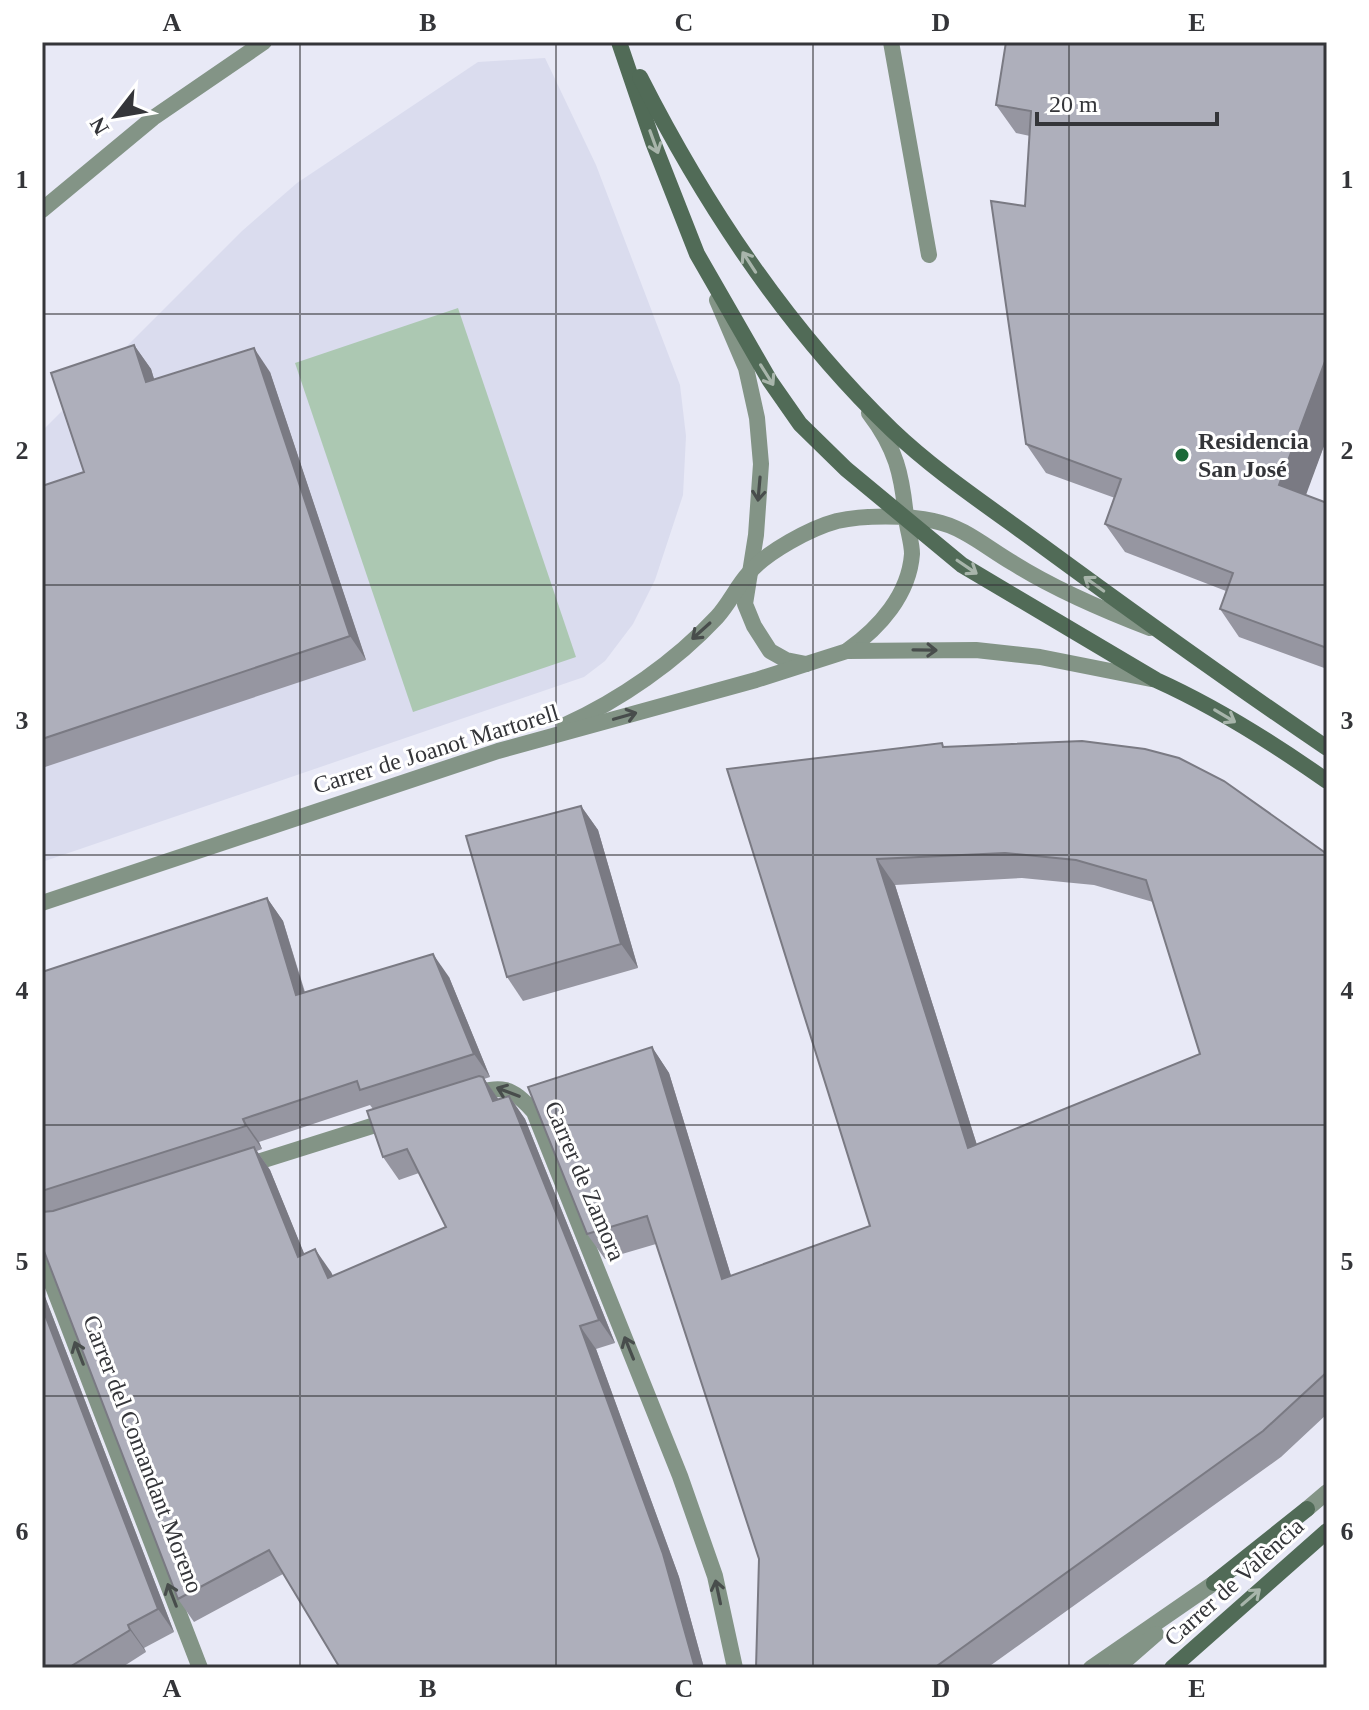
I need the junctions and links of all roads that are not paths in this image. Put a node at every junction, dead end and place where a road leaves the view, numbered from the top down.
1 (264, 42) edge
2 (620, 42) edge
3 (891, 42) edge
4 (42, 210) edge
5 (697, 254) junction
6 (929, 255) dead end
7 (850, 388) junction
8 (906, 519) junction
9 (750, 571) junction
10 (1157, 630) junction
11 (847, 651) junction
12 (806, 664) junction
13 (1156, 680) junction
14 (523, 744) junction
15 (1327, 748) edge
16 (1327, 781) edge
17 (42, 903) edge
18 (450, 1101) edge
19 (406, 1115) edge
20 (228, 1172) edge
21 (42, 1258) edge
22 (1327, 1492) edge
23 (1327, 1531) edge
24 (1214, 1583) junction
25 (200, 1668) edge
26 (735, 1668) edge
27 (1091, 1668) edge
28 (1117, 1668) edge
29 (1172, 1668) edge

1 - 4 street
2 -> 5 street
7 -> 2 street
3 - 6 street
5 -> 8 street
5 -> 9 street
7 - 8 street, Carrer de Joanot Martorell
10 -> 7 street
8 - 9 street
8 - 10 street
8 - 11 street, Carrer de Joanot Martorell
8 -> 13 street
9 - 12 street
9 -> 14 street
10 - 15 street
11 - 12 street, Carrer de Joanot Martorell
11 -> 13 street, Carrer de Joanot Martorell
14 -> 12 street, Carrer de Joanot Martorell
13 -> 16 street, Carrer de Joanot Martorell
14 - 17 street, Carrer de Joanot Martorell
26 -> 18 street, Carrer de Zamora
19 - 20 street
25 -> 21 street, Carrer del Comandant Moreno
22 - 24 street, Carrer de València
29 -> 23 street, Carrer de València
24 - 27 street, Carrer de València
24 - 28 street, Carrer de València

